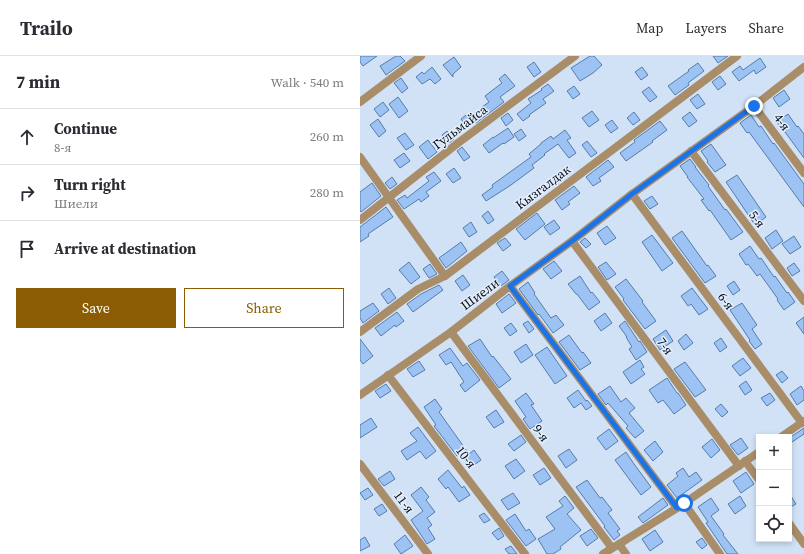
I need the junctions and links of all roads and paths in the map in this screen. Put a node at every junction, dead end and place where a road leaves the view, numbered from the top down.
1 (421, 56) edge
2 (575, 56) edge
3 (737, 56) edge
4 (804, 67) edge
5 (360, 102) edge
6 (754, 106) junction
7 (691, 151) junction
8 (360, 157) edge
9 (804, 173) edge
10 (632, 194) junction
11 (388, 198) junction
12 (360, 220) edge
13 (572, 241) junction
14 (444, 276) junction
15 (510, 286) junction
16 (804, 301) edge
17 (360, 332) edge
18 (450, 332) junction
19 (388, 375) junction
20 (360, 395) edge
21 (803, 422) edge
22 (785, 434) edge
23 (756, 454) edge
24 (742, 463) junction
25 (360, 464) edge
26 (756, 477) edge
27 (680, 506) junction
28 (792, 527) edge
29 (804, 544) edge
30 (615, 546) junction
31 (428, 554) edge
32 (524, 554) edge
33 (603, 554) edge
34 (626, 554) edge
35 (720, 554) edge

1 - 5 street
2 - 11 street, Гульмайса
3 - 14 street, Кызгалдак
4 - 6 street, Шиели
6 - 7 street, Шиели
6 - 9 street, 4-я
7 - 10 street, Шиели
7 - 16 street, 5-я
8 - 11 street
10 - 13 street, Шиели
10 - 21 street, 6-я
11 - 12 street, Гульмайса
11 - 14 street
13 - 15 street, Шиели
13 - 24 street, 7-я
14 - 17 street, Кызгалдак
15 - 18 street, Шиели
15 - 27 street
18 - 19 street, Шиели
18 - 30 street, 9-я
19 - 20 street, Шиели
19 - 32 street, 10-я
21 - 22 street
23 - 24 street
24 - 26 street, 7-я
24 - 27 street
25 - 31 street, 11-я
27 - 30 street
27 - 35 street
28 - 29 street
30 - 33 street
30 - 34 street, 9-я

